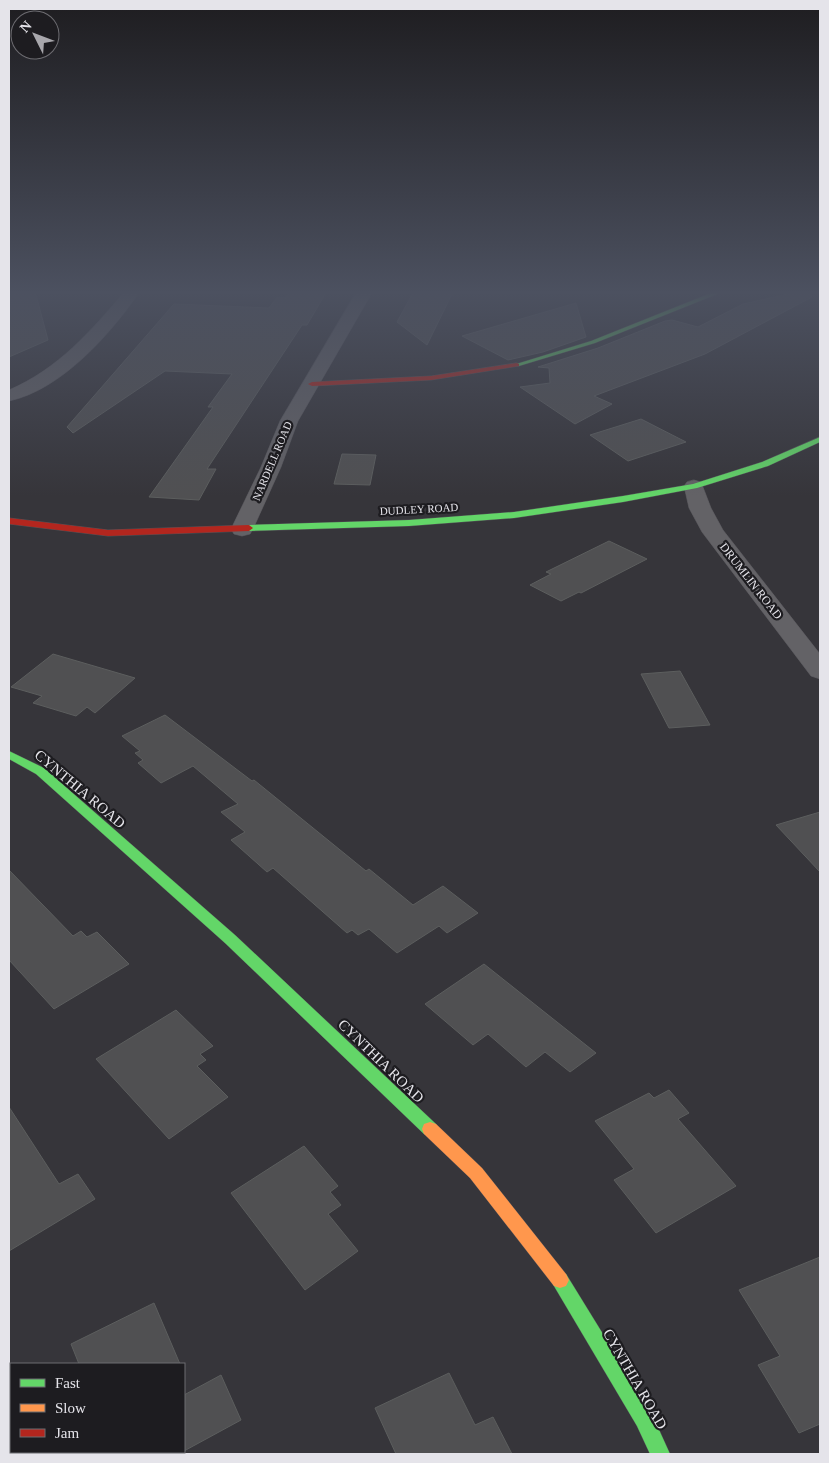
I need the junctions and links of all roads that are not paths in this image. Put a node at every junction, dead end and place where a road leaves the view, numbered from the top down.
1 (69, 359) edge
2 (326, 359) edge
3 (542, 359) edge
4 (312, 384) junction
5 (9, 396) edge
6 (820, 439) edge
7 (694, 486) junction
8 (9, 521) edge
9 (242, 529) junction
10 (820, 671) edge
11 (9, 754) edge
12 (660, 1454) edge

1 - 5 street
2 - 4 street, NARDELL ROAD
3 - 4 street
4 - 9 street, NARDELL ROAD
6 - 7 street, DUDLEY ROAD
7 - 9 street, DUDLEY ROAD
7 - 10 street, DRUMLIN ROAD
8 - 9 street, DUDLEY ROAD
11 - 12 street, CYNTHIA ROAD

